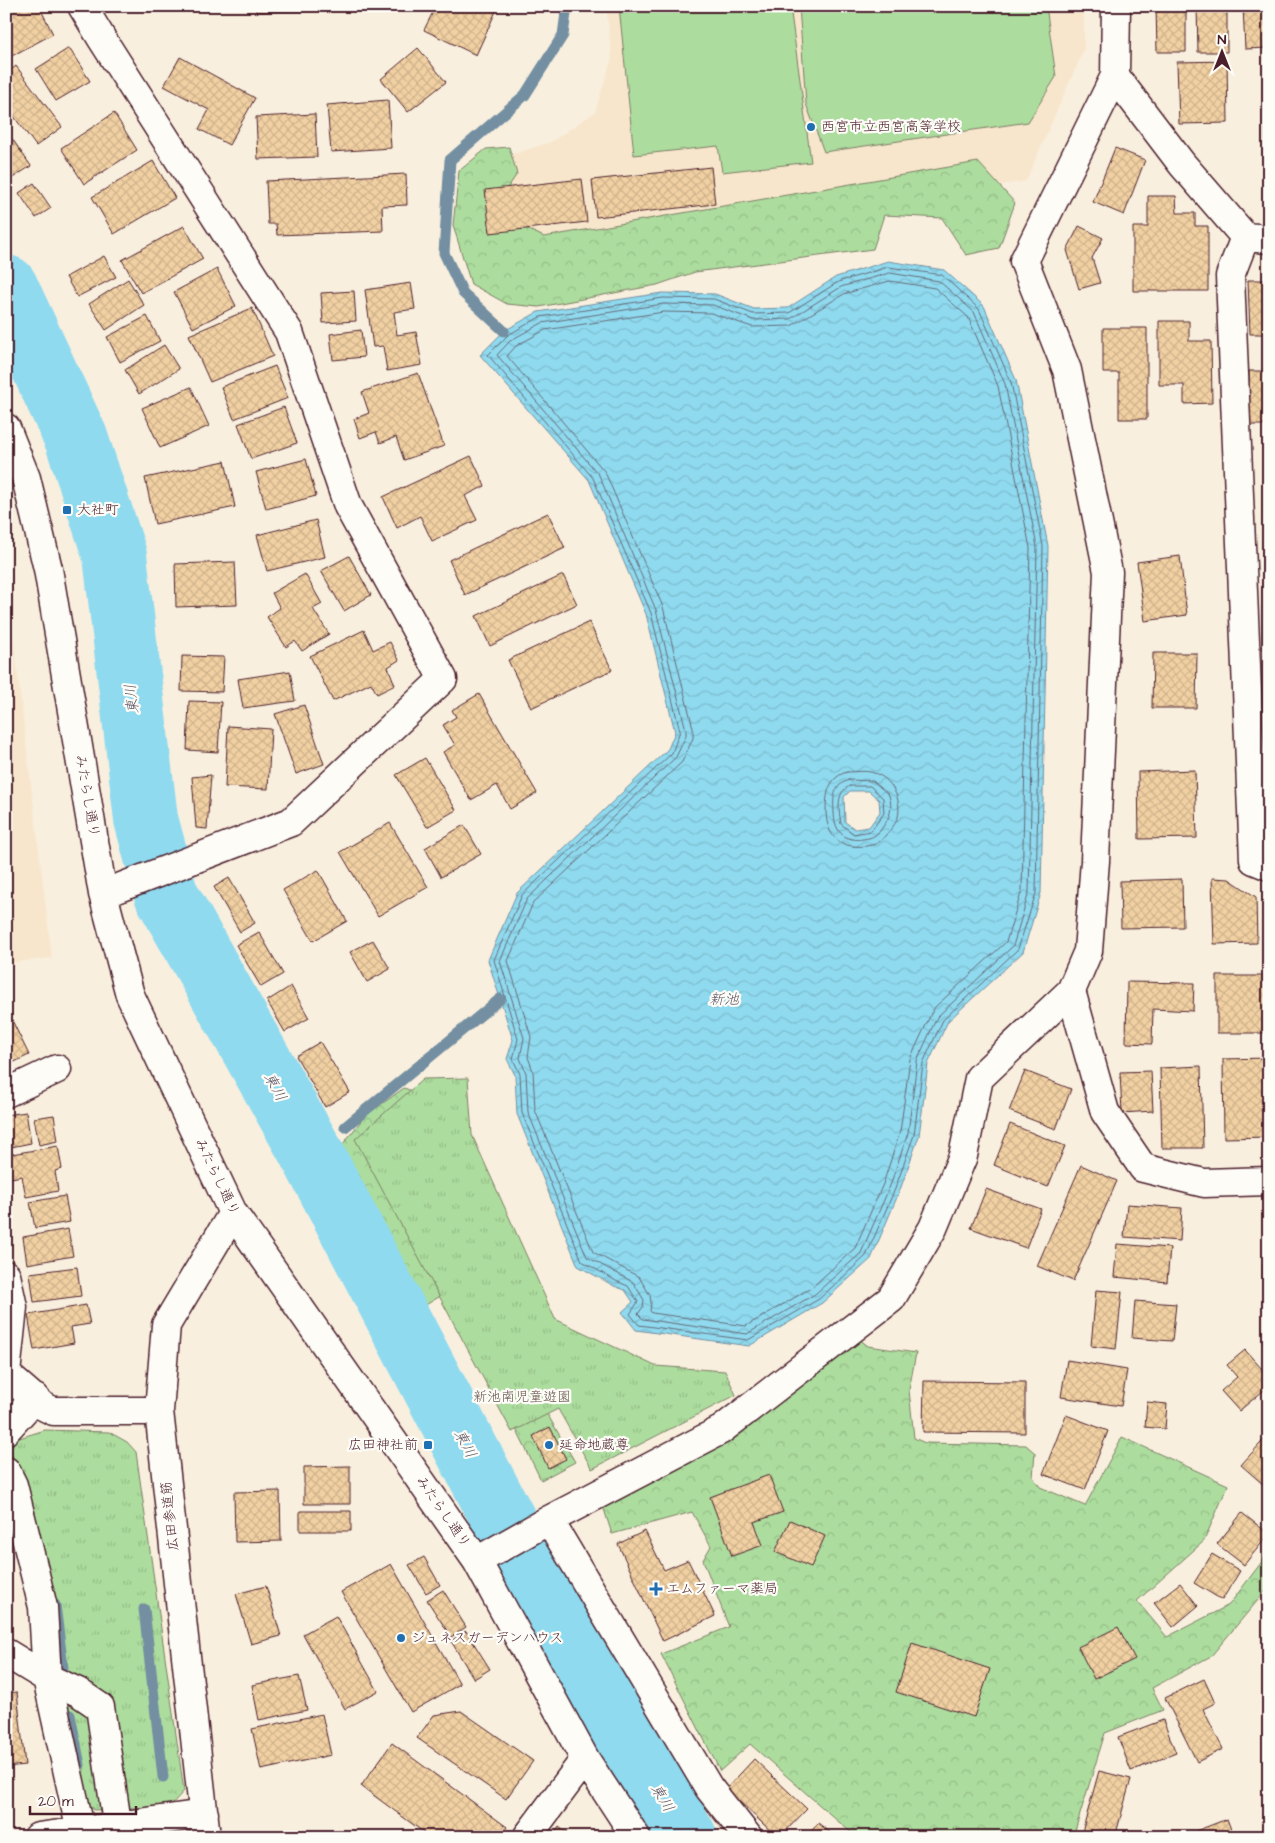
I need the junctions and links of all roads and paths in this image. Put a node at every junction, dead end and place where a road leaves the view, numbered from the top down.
1 (82, 6) edge
2 (1116, 6) edge
3 (1115, 76) junction
4 (1257, 238) edge
5 (6, 428) edge
6 (1269, 866) edge
7 (103, 894) junction
8 (1071, 990) junction
9 (57, 1069) dead end
10 (6, 1093) edge
11 (1269, 1181) edge
12 (233, 1213) junction
13 (6, 1275) edge
14 (6, 1374) edge
15 (35, 1398) junction
16 (159, 1411) junction
17 (6, 1430) edge
18 (6, 1471) edge
19 (544, 1522) junction
20 (485, 1556) junction
21 (6, 1653) edge
22 (47, 1678) junction
23 (585, 1759) junction
24 (205, 1825) edge
25 (81, 1832) junction
26 (118, 1832) edge
27 (38, 1837) edge
28 (527, 1837) edge
29 (636, 1837) edge
30 (748, 1837) edge

1 - 7 street
2 - 3 street
3 - 4 street
3 - 8 street
4 - 6 street
5 - 7 street, みたらし通り
7 - 12 street, みたらし通り
8 - 11 street
8 - 19 street
9 - 10 street
12 - 16 street, 広田参道筋
12 - 20 street, みたらし通り
13 - 14 street
14 - 15 street
15 - 16 street
15 - 17 street
16 - 24 street, 広田参道筋
18 - 22 street
19 - 20 street
19 - 30 street
20 - 23 street, みたらし通り
21 - 22 street
22 - 25 street
22 - 26 street
23 - 28 street
23 - 29 street, みたらし通り
24 - 26 street
25 - 26 street
25 - 27 street

